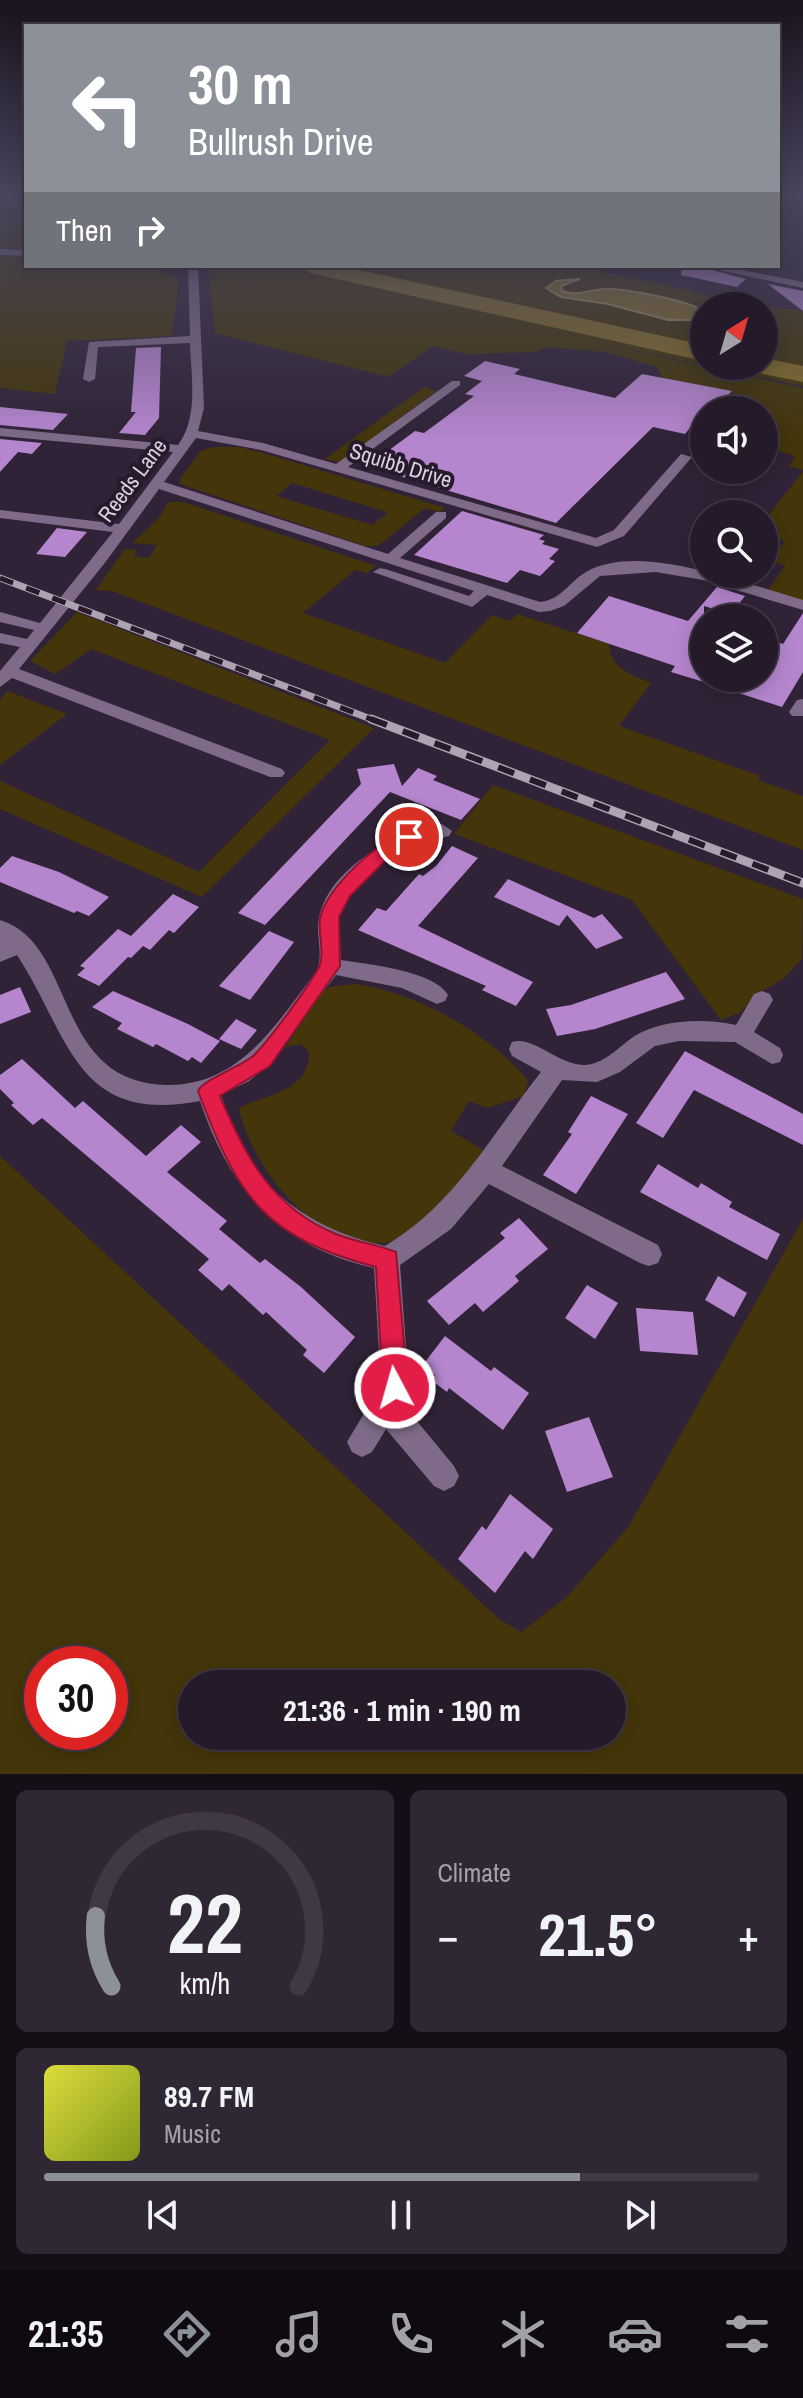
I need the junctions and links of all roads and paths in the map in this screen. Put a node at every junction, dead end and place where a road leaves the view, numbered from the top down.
1 (193, 276) edge
2 (755, 276) edge
3 (803, 285) edge
4 (196, 339) junction
5 (89, 379) dead end
6 (456, 383) dead end
7 (0, 432) edge
8 (191, 433) junction
9 (183, 449) junction
10 (686, 457) dead end
11 (337, 469) junction
12 (157, 484) junction
13 (0, 514) edge
14 (441, 515) dead end
15 (123, 529) junction
16 (349, 546) junction
17 (331, 560) dead end
18 (385, 567) junction
19 (803, 605) edge
20 (0, 617) edge
21 (43, 628) junction
22 (0, 638) edge
23 (30, 644) junction
24 (4, 676) edge
25 (276, 773) dead end
26 (393, 816) dead end
27 (442, 831) dead end
28 (409, 837) junction
29 (0, 928) edge
30 (20, 940) junction
31 (0, 954) edge
32 (330, 966) junction
33 (437, 995) dead end
34 (762, 1000) dead end
35 (741, 1035) junction
36 (520, 1049) dead end
37 (772, 1055) dead end
38 (557, 1070) junction
39 (208, 1091) junction
40 (486, 1170) junction
41 (649, 1254) dead end
42 (387, 1259) junction
43 (385, 1405) junction
44 (362, 1442) dead end
45 (444, 1476) dead end

1 - 4 street, Reeds Lane
2 - 3 street
4 - 5 street
4 - 8 street, Reeds Lane
6 - 11 street
7 - 9 street
8 - 9 street, Reeds Lane
8 - 11 street, Squibb Drive
9 - 12 street, Reeds Lane
10 - 11 street, Squibb Drive
12 - 15 street, Reeds Lane
12 - 16 street
13 - 15 street
14 - 18 street
15 - 21 street, Reeds Lane
16 - 17 street
16 - 18 street
18 - 19 street
20 - 21 street
21 - 23 street, Reeds Lane
22 - 23 street
23 - 24 street, Reeds Lane
24 - 25 street
26 - 28 street
27 - 28 street
28 - 32 street
29 - 30 street
30 - 31 street
30 - 39 street
32 - 33 street
32 - 39 street
34 - 35 street
35 - 37 street
35 - 38 street
36 - 38 street
38 - 40 street
39 - 42 street
40 - 41 street
40 - 42 street
42 - 43 street
43 - 44 street
43 - 45 street

